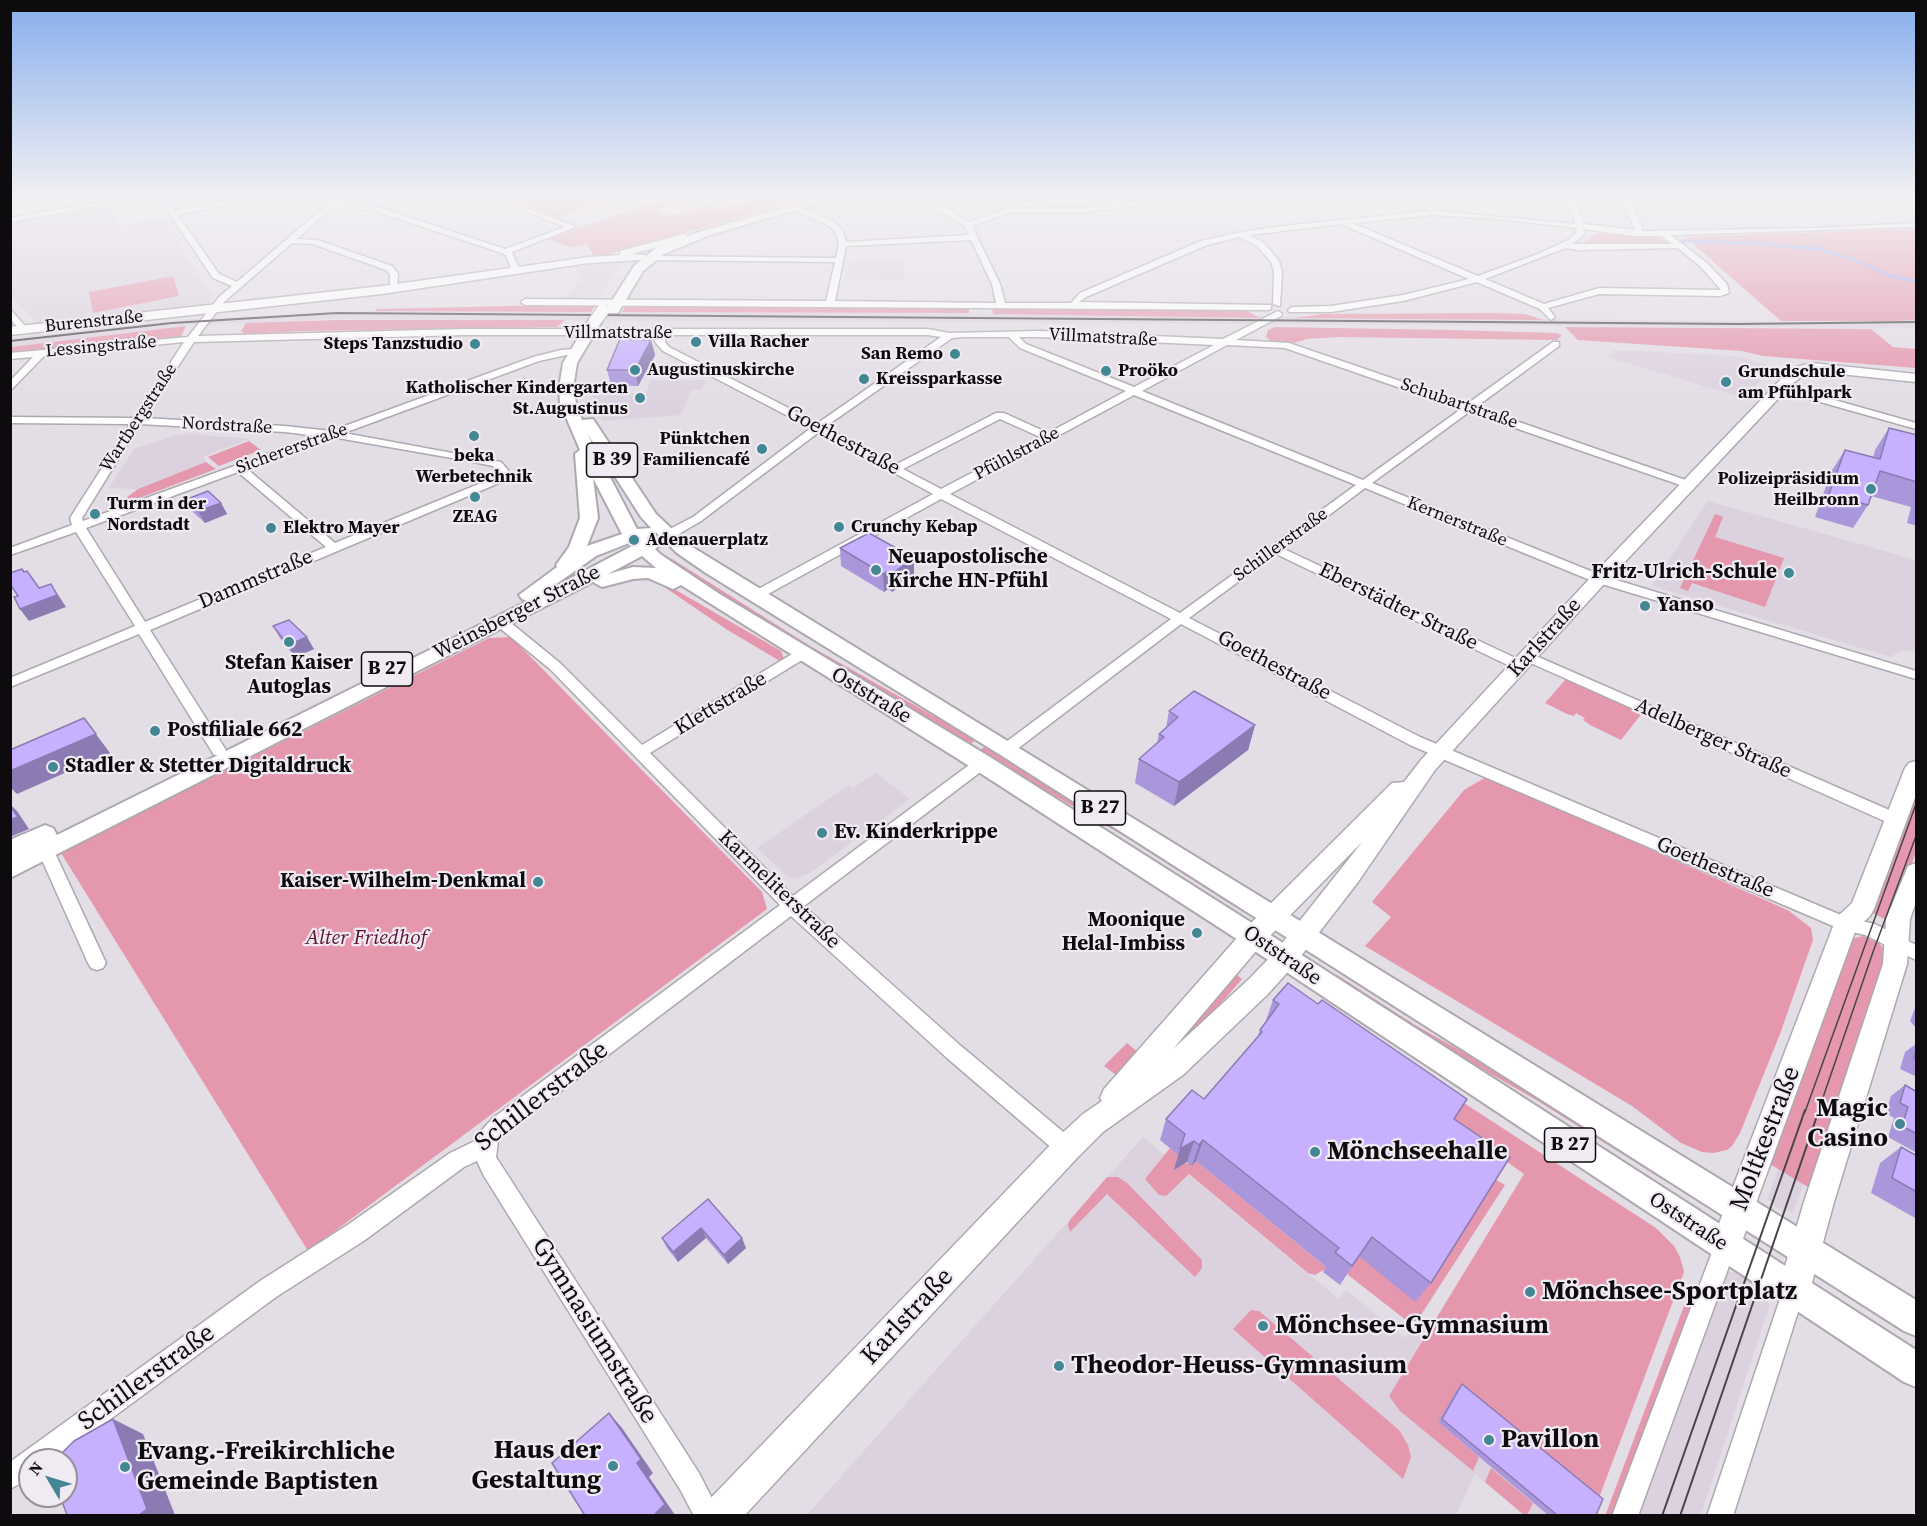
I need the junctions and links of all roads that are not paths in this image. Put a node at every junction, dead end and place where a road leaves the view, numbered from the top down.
1 (211, 268) edge
2 (261, 268) edge
3 (389, 268) edge
4 (534, 268) edge
5 (638, 268) edge
6 (838, 268) edge
7 (989, 268) edge
8 (1145, 268) edge
9 (1277, 268) edge
10 (1452, 268) edge
11 (1506, 268) edge
12 (1707, 268) edge
13 (516, 271) joint
14 (1478, 279) junction
15 (236, 285) junction
16 (394, 288) junction
17 (525, 302) dead end
18 (830, 303) junction
19 (1001, 305) junction
20 (1075, 306) junction
21 (1543, 307) junction
22 (1274, 308) junction
23 (214, 309) junction
24 (10, 311) edge
25 (604, 317) junction
26 (1551, 317) dead end
27 (17, 330) edge
28 (661, 333) junction
29 (1011, 334) junction
30 (949, 336) junction
31 (191, 339) junction
32 (1225, 344) junction
33 (1557, 344) dead end
34 (42, 352) junction
35 (576, 352) junction
36 (10, 356) edge
37 (1917, 378) edge
38 (10, 388) edge
39 (1781, 388) junction
40 (1133, 390) junction
41 (1469, 407) junction
42 (10, 420) edge
43 (136, 421) junction
44 (1917, 426) edge
45 (819, 427) junction
46 (579, 432) junction
47 (331, 434) junction
48 (1049, 437) junction
49 (240, 468) junction
50 (895, 469) junction
51 (501, 477) joint
52 (1364, 484) junction
53 (1689, 485) junction
54 (941, 494) junction
55 (79, 527) junction
56 (664, 531) junction
57 (638, 543) junction
58 (333, 548) junction
59 (1275, 549) junction
60 (10, 552) edge
61 (552, 579) junction
62 (1599, 579) junction
63 (755, 596) junction
64 (711, 597) junction
65 (1181, 618) junction
66 (506, 620) junction
67 (144, 627) junction
68 (802, 654) junction
69 (1525, 661) junction
70 (1917, 675) edge
71 (10, 684) edge
72 (1007, 749) junction
73 (219, 751) junction
74 (639, 753) junction
75 (1434, 758) junction
76 (982, 763) junction
77 (1917, 768) edge
78 (1897, 820) junction
79 (10, 851) edge
80 (46, 851) junction
81 (10, 869) edge
82 (1917, 872) edge
83 (792, 906) junction
84 (1273, 916) junction
85 (1846, 924) junction
86 (1253, 937) junction
87 (1294, 947) junction
88 (1906, 948) edge
89 (97, 963) dead end
90 (1099, 1119) junction
91 (486, 1146) junction
92 (1067, 1148) junction
93 (1740, 1208) junction
94 (1725, 1246) junction
95 (1805, 1250) junction
96 (1794, 1290) junction
97 (1917, 1319) edge
98 (1917, 1370) edge
99 (50, 1448) edge
100 (708, 1515) edge
101 (719, 1515) edge
102 (1625, 1515) edge
103 (1720, 1515) edge

1 - 15 street
2 - 15 street, Wartbergstraße
3 - 16 street
4 - 13 street, Burenstraße
5 - 25 main road, B 39
6 - 18 street
7 - 19 street
8 - 20 street
9 - 22 street
10 - 14 street
11 - 14 street
12 - 21 street
13 - 16 street, Burenstraße
14 - 21 street
14 - 22 street
15 - 23 street, Wartbergstraße
16 - 23 street, Burenstraße
17 - 25 street
18 - 19 street
18 - 25 street
19 - 20 street
20 - 22 street
21 - 26 street
22 - 32 street, Pfühlstraße
23 - 27 street, Burenstraße
23 - 31 street, Wartbergstraße
24 - 27 street
25 - 28 street, Villmatstraße
25 - 31 street, Villmatstraße
25 - 35 main road, B 39
25 - 56 main road, B 39
28 - 30 street, Villmatstraße
28 - 45 street, Goethestraße
29 - 30 street, Villmatstraße
29 - 32 street, Villmatstraße
29 - 40 street, Kernerstraße
30 - 45 street, Weinsberger Straße
31 - 34 street, Lessingstraße
31 - 43 street, Wartbergstraße
32 - 40 street, Pfühlstraße
32 - 41 street, Schubartstraße
33 - 41 street, Schillerstraße
34 - 36 street, Lessingstraße
34 - 38 street
35 - 46 main road, B 39
35 - 47 street, Sichererstraße
37 - 39 street, Karlstraße
39 - 44 street
39 - 53 street, Karlstraße
40 - 48 street, Pfühlstraße
40 - 52 street, Kernerstraße
41 - 52 street, Schillerstraße
41 - 53 street, Schubartstraße
42 - 43 street, Nordstraße
43 - 47 street, Nordstraße
43 - 55 street, Wartbergstraße
45 - 50 street, Goethestraße
45 - 56 street, Weinsberger Straße
46 - 57 main road
46 - 61 main road, B 39
47 - 49 street, Sichererstraße
47 - 51 street, Nordstraße
48 - 50 street
48 - 54 street, Pfühlstraße
49 - 55 street, Sichererstraße
49 - 58 street
50 - 54 street, Goethestraße
51 - 58 street, Dammstraße
52 - 59 street, Schillerstraße
52 - 62 street, Kernerstraße
53 - 62 street, Karlstraße
54 - 63 street, Pfühlstraße
54 - 65 street, Goethestraße
55 - 60 street, Sichererstraße
55 - 67 street
56 - 57 main road, Weinsberger Straße / B 27
56 - 63 main road, Oststraße / B 27
57 - 61 main road, Weinsberger Straße / B 27
57 - 64 main road, Oststraße
57 - 66 main road, Weinsberger Straße
58 - 67 street, Dammstraße
59 - 65 street, Schillerstraße
59 - 69 street, Eberstädter Straße
61 - 73 main road, Weinsberger Straße / B 27
62 - 69 street, Karlstraße
62 - 70 street, Kernerstraße
63 - 72 main road, Oststraße / B 27
64 - 66 main road, B 27
64 - 68 main road, Oststraße / B 27
65 - 72 street, Schillerstraße
65 - 75 street, Goethestraße
66 - 74 street, Karmeliterstraße
66 - 80 main road, Weinsberger Straße / B 27
67 - 71 street, Dammstraße
67 - 73 street
68 - 74 street, Klettstraße
68 - 76 main road, Oststraße / B 27
69 - 75 street, Karlstraße
69 - 78 street, Adelberger Straße
72 - 84 main road, Oststraße / B 27
73 - 79 main road, Weinsberger Straße / B 27
74 - 83 street, Karmeliterstraße
75 - 84 street, Karlstraße
75 - 85 street, Goethestraße
75 - 87 street, Karlstraße
76 - 83 street, Schillerstraße
76 - 86 main road, Oststraße / B 27
77 - 78 street, Moltkestraße
78 - 85 street, Moltkestraße
80 - 81 main road, Weinsberger Straße / B 27
80 - 89 street
82 - 88 street
83 - 91 street, Schillerstraße
83 - 92 street, Karmeliterstraße
84 - 86 street, Karlstraße
84 - 87 main road, Oststraße / B 27
85 - 88 street, Goethestraße
85 - 93 street, Moltkestraße
86 - 87 main road, Oststraße / B 27
86 - 90 street, Karlstraße
87 - 90 street, Karlstraße
87 - 93 main road, Oststraße / B 27
87 - 94 main road, Oststraße / B 27
88 - 95 street
90 - 92 street, Karlstraße
91 - 99 street, Schillerstraße
91 - 100 street, Gymnasiumstraße
92 - 101 street, Karlstraße
93 - 94 street, Moltkestraße
93 - 95 main road, Oststraße / B 27
94 - 96 main road, Oststraße / B 27
94 - 102 street, Moltkestraße
95 - 96 street
95 - 97 main road, Oststraße / B 27
96 - 98 main road, Oststraße / B 27
96 - 103 street

